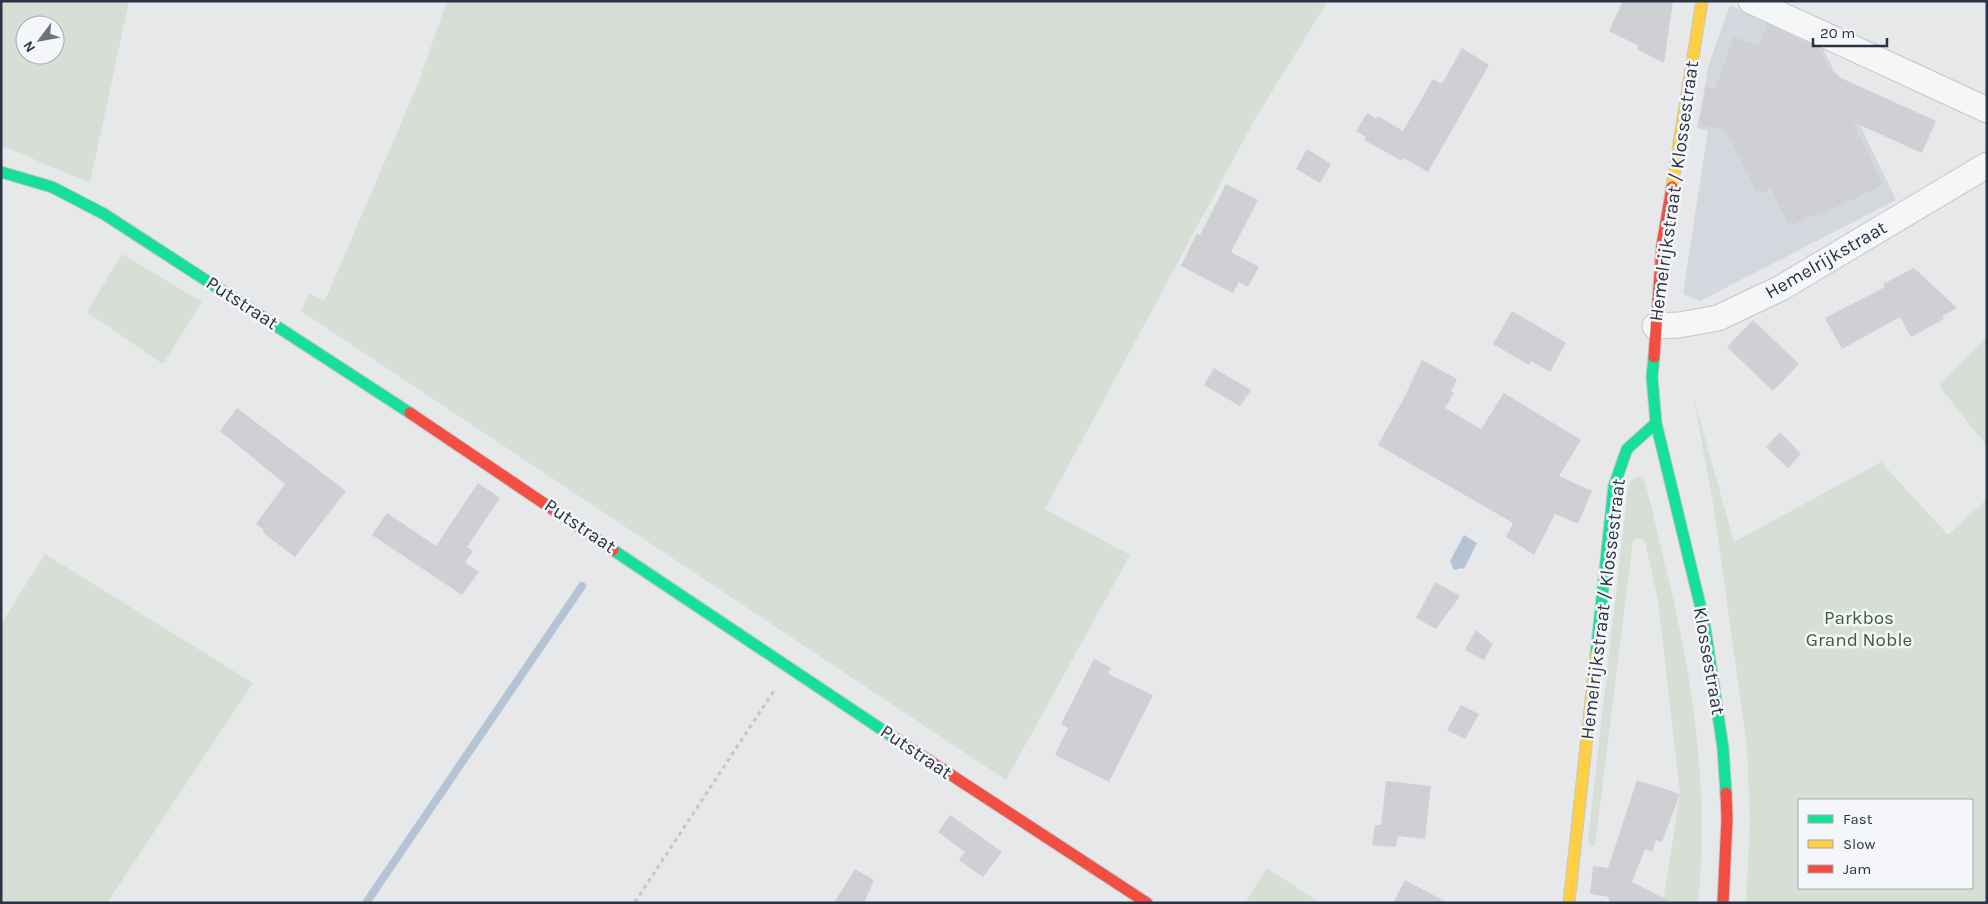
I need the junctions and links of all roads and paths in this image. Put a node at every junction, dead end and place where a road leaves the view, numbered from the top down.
1 (1702, 1) edge
2 (1751, 1) edge
3 (1987, 110) edge
4 (1987, 165) edge
5 (1, 172) edge
6 (1655, 326) junction
7 (1656, 423) junction
8 (789, 667) junction
9 (635, 902) edge
10 (1147, 903) edge
11 (1569, 903) edge
12 (1723, 903) edge

1 - 6 street, Hemelrijkstraat / Klossestraat
2 - 3 street
4 - 6 street, Hemelrijkstraat
5 - 8 street, Putstraat
6 - 7 street, Hemelrijkstraat / Klossestraat
7 - 11 street, Hemelrijkstraat / Klossestraat
7 - 12 street, Klossestraat
8 - 9 path
8 - 10 street, Putstraat

